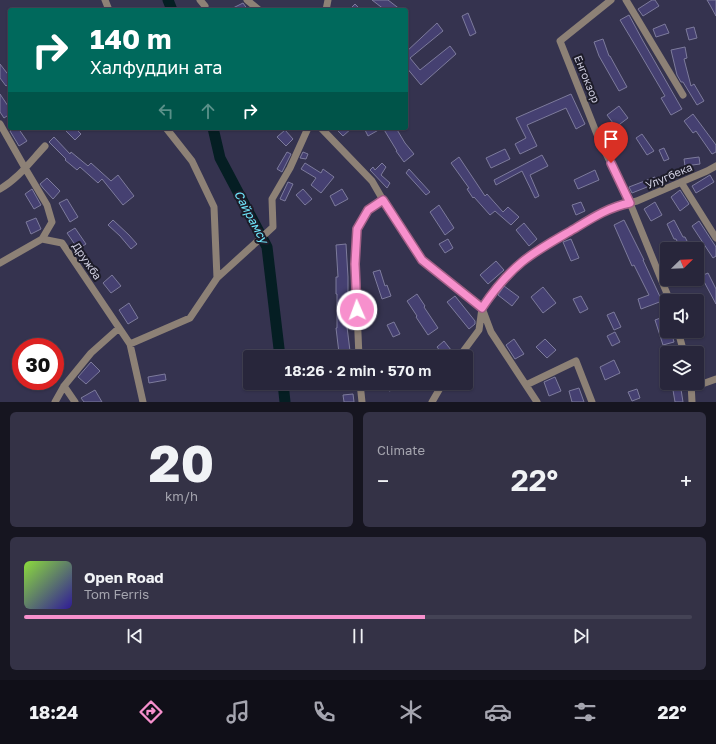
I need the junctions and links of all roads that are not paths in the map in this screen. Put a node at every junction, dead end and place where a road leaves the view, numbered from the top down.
1 (200, 0) edge
2 (247, 0) edge
3 (611, 0) edge
4 (626, 0) edge
5 (205, 6) dead end
6 (257, 8) edge
7 (683, 95) dead end
8 (0, 124) edge
9 (168, 130) edge
10 (306, 130) edge
11 (323, 130) edge
12 (45, 146) dead end
13 (716, 166) edge
14 (25, 168) junction
15 (681, 182) junction
16 (0, 189) edge
17 (383, 200) junction
18 (630, 203) junction
19 (716, 238) edge
20 (42, 239) junction
21 (0, 263) edge
22 (217, 278) junction
23 (667, 294) edge
24 (482, 308) junction
25 (120, 328) junction
26 (130, 344) junction
27 (358, 350) edge
28 (464, 350) edge
29 (715, 382) edge
30 (704, 383) edge
31 (526, 385) junction
32 (64, 386) joint
33 (62, 390) edge
34 (361, 390) edge
35 (439, 390) edge
36 (691, 390) edge
37 (55, 402) edge
38 (75, 402) edge
39 (143, 402) edge
40 (362, 402) edge
41 (432, 402) edge
42 (537, 402) edge
43 (592, 402) edge
44 (692, 402) edge

1 - 5 street
2 - 6 street
3 - 18 street, Енгокзор
4 - 7 street
8 - 14 street
9 - 22 street
10 - 22 street
11 - 17 street
12 - 14 street
13 - 15 street, Улугбека
14 - 16 street
14 - 20 street
15 - 18 street, Улугбека
15 - 19 street
17 - 24 street
17 - 27 street
18 - 23 street, Енгокзор
18 - 24 street, Улугбека
20 - 21 street
20 - 25 street, Дружба
22 - 26 street
24 - 28 street, Улугбека
24 - 31 street
25 - 26 street, Дружба
25 - 32 street
26 - 39 street, Дружба
29 - 30 street
31 - 42 street
31 - 43 street
32 - 38 street
33 - 37 street
34 - 40 street
35 - 41 street
36 - 44 street

